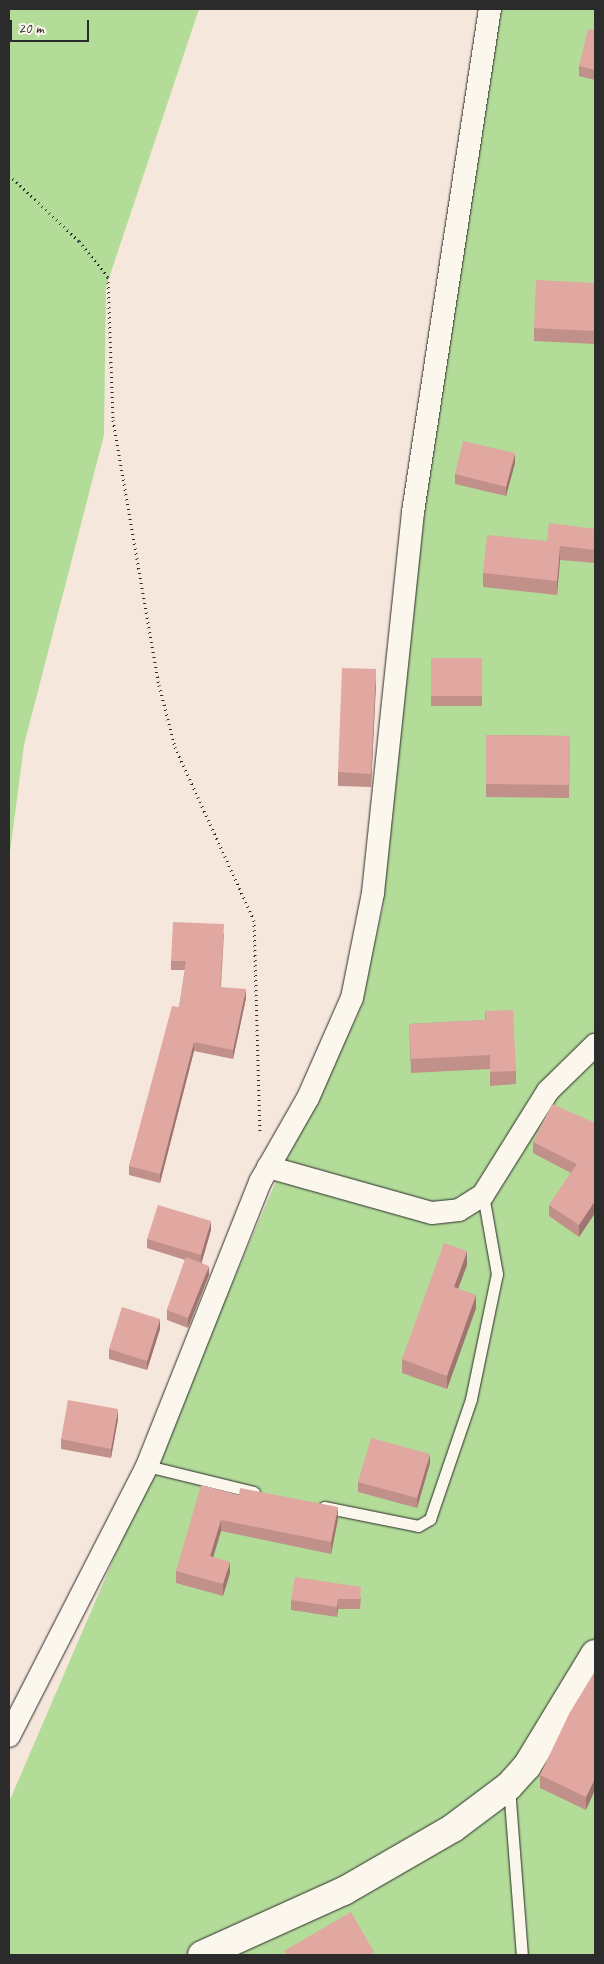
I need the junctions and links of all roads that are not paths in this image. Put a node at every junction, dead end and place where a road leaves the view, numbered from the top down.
1 (490, 9) edge
2 (595, 1045) edge
3 (268, 1167) junction
4 (482, 1195) junction
5 (148, 1466) junction
6 (265, 1494) edge
7 (312, 1504) edge
8 (595, 1654) edge
9 (9, 1736) edge
10 (509, 1786) junction
11 (202, 1955) edge
12 (522, 1955) edge

1 - 3 street
2 - 4 street
3 - 4 street
3 - 5 street
4 - 7 lane
5 - 6 lane
5 - 9 street
8 - 10 street
10 - 11 street
10 - 12 lane

